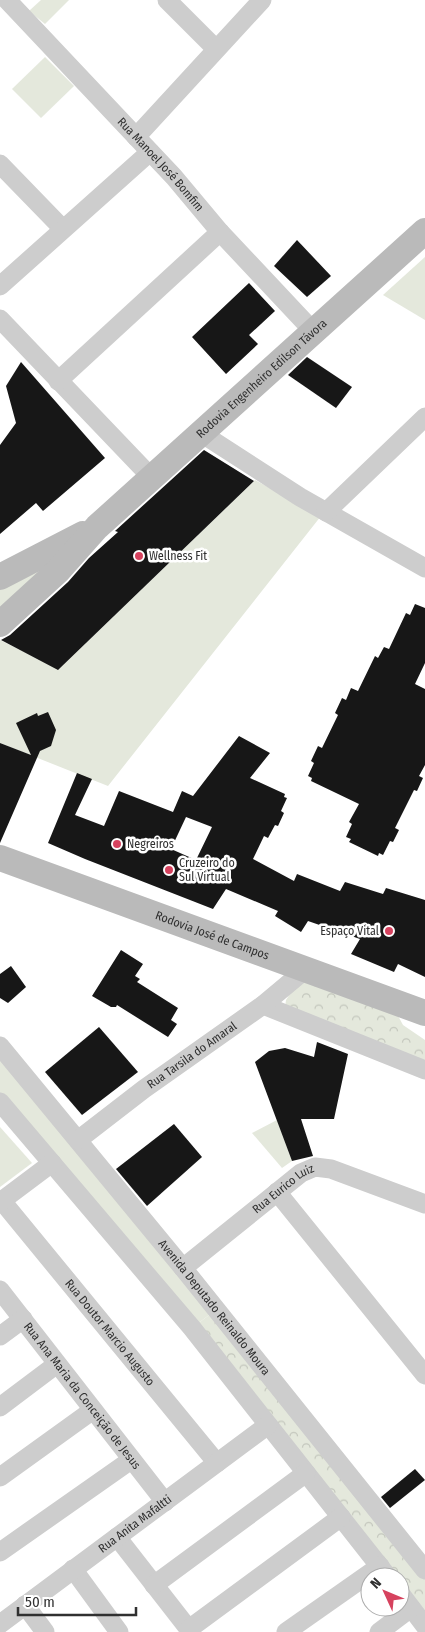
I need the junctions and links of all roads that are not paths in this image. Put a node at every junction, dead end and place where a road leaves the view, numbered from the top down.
1 (7, 0) edge
2 (167, 0) edge
3 (262, 0) edge
4 (216, 50) junction
5 (136, 137) junction
6 (150, 152) junction
7 (0, 164) edge
8 (63, 229) junction
9 (425, 231) edge
10 (220, 232) junction
11 (0, 286) edge
12 (0, 319) edge
13 (313, 331) junction
14 (58, 381) junction
15 (425, 417) edge
16 (201, 433) junction
17 (152, 478) junction
18 (326, 512) junction
19 (97, 527) junction
20 (425, 568) edge
21 (0, 577) edge
22 (0, 624) edge
23 (0, 858) edge
24 (306, 969) junction
25 (262, 1005) junction
26 (425, 1013) edge
27 (0, 1046) edge
28 (425, 1070) edge
29 (0, 1102) edge
30 (78, 1140) junction
31 (52, 1163) junction
32 (277, 1192) junction
33 (1, 1202) edge
34 (425, 1204) edge
35 (183, 1268) junction
36 (0, 1290) edge
37 (216, 1309) junction
38 (23, 1319) junction
39 (192, 1328) junction
40 (0, 1336) edge
41 (58, 1364) junction
42 (422, 1366) edge
43 (0, 1407) edge
44 (92, 1410) junction
45 (268, 1425) junction
46 (131, 1460) junction
47 (217, 1463) junction
48 (306, 1473) junction
49 (0, 1477) edge
50 (165, 1502) junction
51 (341, 1517) junction
52 (117, 1537) junction
53 (0, 1552) edge
54 (380, 1567) edge
55 (73, 1569) junction
56 (425, 1570) edge
57 (154, 1584) junction
58 (360, 1587) edge
59 (25, 1605) junction
60 (410, 1606) edge
61 (412, 1608) junction
62 (0, 1624) edge
63 (425, 1626) edge
64 (190, 1630) edge
65 (45, 1632) edge
66 (119, 1632) edge
67 (286, 1632) edge
68 (379, 1632) edge

1 - 5 street, Rua Manoel José Bomfim
2 - 4 street
3 - 4 street
4 - 5 street
5 - 6 street, Rua Manoel José Bomfim
6 - 8 street
6 - 10 street, Rua Manoel José Bomfim
7 - 8 street
8 - 11 street
9 - 13 main road, Rodovia Engenheiro Edilson Távora
10 - 13 street, Rua Manoel José Bomfim
10 - 14 street
12 - 14 street
13 - 16 main road, Rodovia Engenheiro Edilson Távora
14 - 17 street
15 - 18 street
16 - 17 main road, Rodovia Engenheiro Edilson Távora
16 - 18 street
17 - 19 main road, Rodovia Engenheiro Edilson Távora
18 - 20 street
19 - 21 main road, Rodovia Engenheiro Edilson Távora
19 - 22 main road, Rodovia Engenheiro Edilson Távora
23 - 24 main road, Rodovia José de Campos
24 - 25 street, Rua Tarsila do Amaral
24 - 26 main road, Rodovia José de Campos
25 - 28 street
25 - 30 street, Rua Tarsila do Amaral
27 - 30 street, Avenida Deputado Reinaldo Moura
29 - 31 street
30 - 35 street, Avenida Deputado Reinaldo Moura
31 - 33 street
31 - 39 street
32 - 34 street, Rua Eurico Luiz
32 - 35 street, Rua Eurico Luiz
32 - 42 street
33 - 47 street, Rua Doutor Marcio Augusto
35 - 37 street, Avenida Deputado Reinaldo Moura
36 - 38 street, Rua Ana Maria da Conceição de Jesus
37 - 39 street
37 - 56 street, Avenida Deputado Reinaldo Moura
38 - 40 street
38 - 41 street, Rua Ana Maria da Conceição de Jesus
39 - 45 street
41 - 43 street
41 - 44 street, Rua Ana Maria da Conceição de Jesus
44 - 46 street, Rua Ana Maria da Conceição de Jesus
44 - 49 street
45 - 47 street, Rua Anita Mafaltti
45 - 48 street
46 - 50 street, Rua Ana Maria da Conceição de Jesus
46 - 53 street
47 - 50 street, Rua Anita Mafaltti
48 - 51 street
48 - 57 street
50 - 52 street, Rua Anita Mafaltti
51 - 54 street
51 - 64 street
52 - 55 street, Rua Anita Mafaltti
52 - 57 street
55 - 59 street, Rua Anita Mafaltti
55 - 66 street
57 - 64 street
58 - 67 street
59 - 62 street, Rua Anita Mafaltti
59 - 65 street
60 - 61 street
61 - 63 street
61 - 68 street

